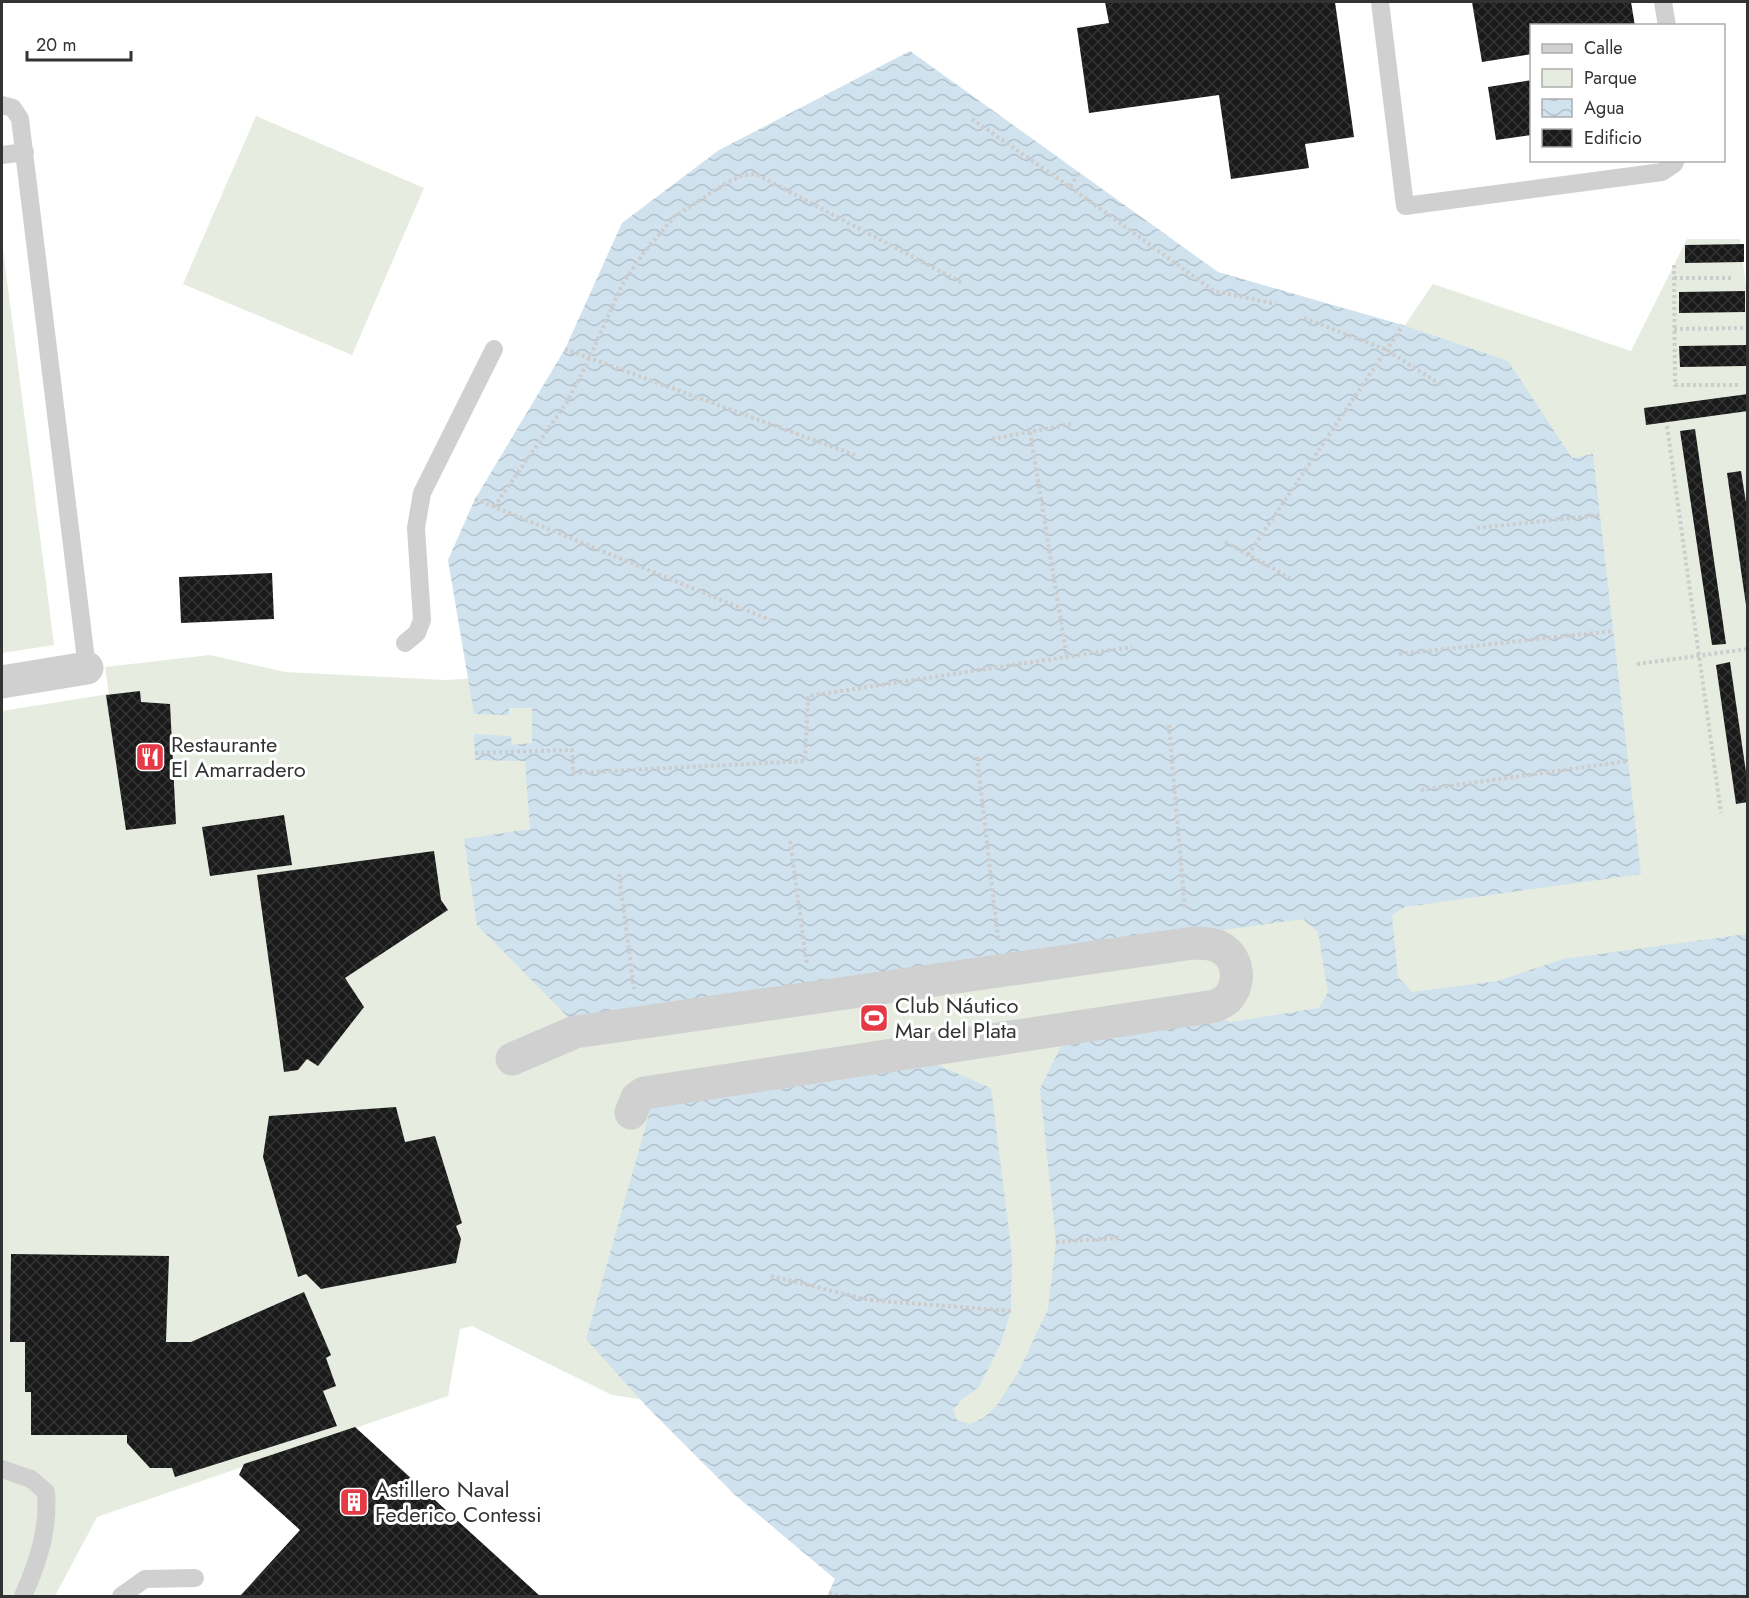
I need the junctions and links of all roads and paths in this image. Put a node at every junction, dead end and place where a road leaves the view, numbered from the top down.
1 (1380, 2) edge
2 (1663, 2) edge
3 (1667, 24) edge
4 (2, 105) edge
5 (972, 119) dead end
6 (26, 152) junction
7 (2, 155) edge
8 (1675, 162) edge
9 (1079, 172) dead end
10 (1070, 187) junction
11 (1674, 265) dead end
12 (1674, 278) junction
13 (1732, 278) dead end
14 (964, 284) dead end
15 (1275, 304) dead end
16 (1304, 318) dead end
17 (1403, 325) dead end
18 (1743, 328) dead end
19 (1674, 329) junction
20 (494, 349) dead end
21 (565, 349) dead end
22 (1387, 350) junction
23 (590, 357) junction
24 (1441, 385) dead end
25 (1738, 385) dead end
26 (1071, 424) dead end
27 (1667, 426) dead end
28 (1030, 432) junction
29 (992, 439) dead end
30 (855, 455) dead end
31 (475, 499) dead end
32 (494, 507) junction
33 (1600, 515) dead end
34 (1477, 528) dead end
35 (1225, 542) dead end
36 (1248, 555) junction
37 (1290, 578) dead end
38 (775, 622) dead end
39 (1613, 631) dead end
40 (405, 643) dead end
41 (1132, 647) dead end
42 (1748, 649) edge
43 (1399, 654) dead end
44 (1699, 656) junction
45 (1067, 658) junction
46 (1637, 664) dead end
47 (87, 668) joint
48 (2, 682) edge
49 (1169, 725) dead end
50 (475, 753) dead end
51 (977, 757) dead end
52 (1628, 761) dead end
53 (1421, 790) dead end
54 (1721, 813) dead end
55 (790, 840) dead end
56 (619, 874) dead end
57 (1185, 912) dead end
58 (998, 939) dead end
59 (807, 967) dead end
60 (634, 990) dead end
61 (512, 1059) dead end
62 (631, 1113) dead end
63 (1119, 1238) dead end
64 (1056, 1242) dead end
65 (771, 1276) dead end
66 (1011, 1311) dead end
67 (2, 1469) edge
68 (195, 1578) dead end
69 (829, 1593) dead end
70 (23, 1596) edge
71 (121, 1596) edge
72 (842, 1596) edge

1 - 8 lane
2 - 3 lane
4 - 6 lane
5 - 10 path
6 - 7 lane
6 - 47 lane
9 - 10 path
10 - 15 path
11 - 12 path
12 - 13 path
12 - 19 path
14 - 23 path
16 - 22 path
17 - 22 path
18 - 19 path
19 - 25 path
20 - 40 lane
21 - 23 path
22 - 24 path
22 - 36 path
23 - 30 path
23 - 32 path
26 - 28 path
27 - 44 path
28 - 29 path
28 - 45 path
31 - 32 path
32 - 38 path
33 - 34 path
35 - 36 path
36 - 37 path
39 - 43 path
41 - 45 path
42 - 44 path
44 - 46 path
44 - 54 path
45 - 50 path
47 - 48 street
49 - 57 path
51 - 58 path
52 - 53 path
55 - 59 path
56 - 60 path
61 - 62 street
63 - 64 path
65 - 66 path
67 - 70 lane
68 - 71 lane
69 - 72 path

